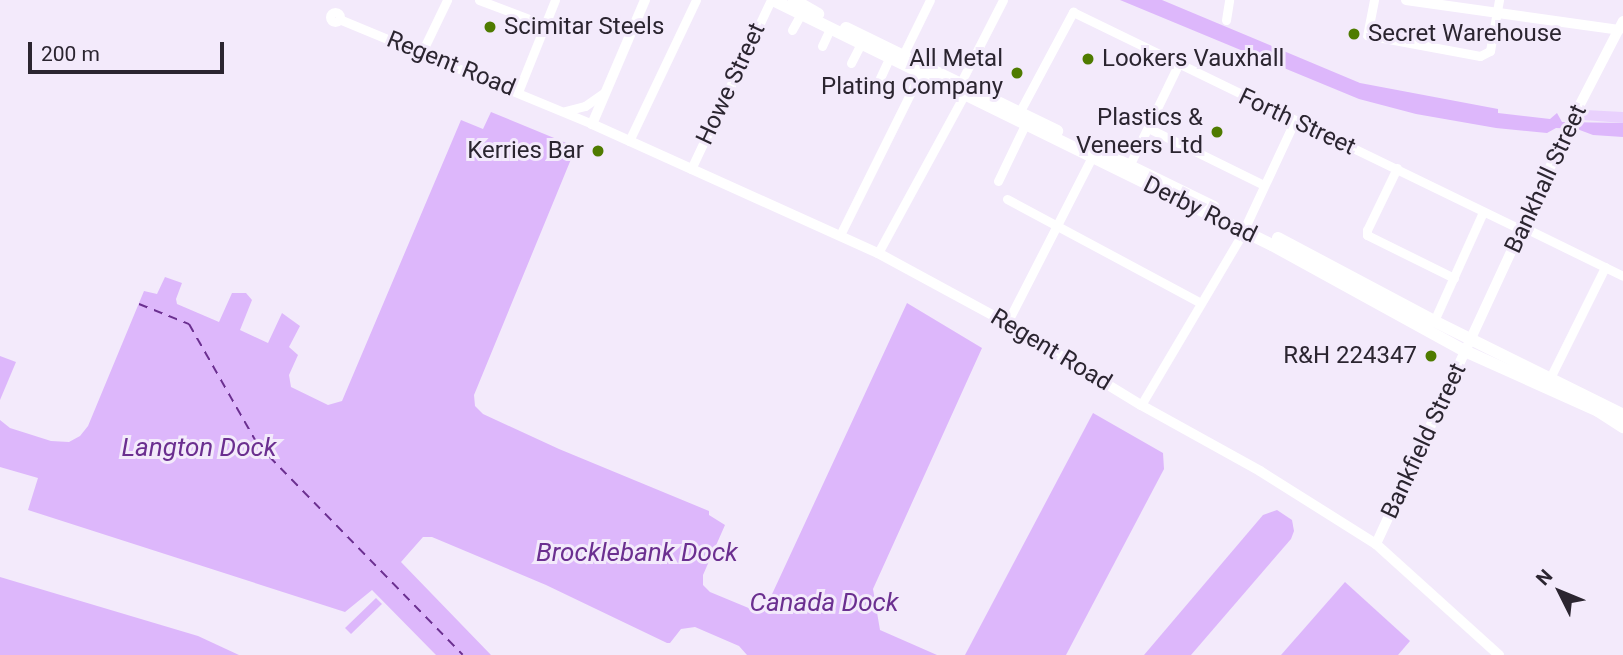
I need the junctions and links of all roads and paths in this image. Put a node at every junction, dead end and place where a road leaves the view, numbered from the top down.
1 (447, 0) edge
2 (479, 0) edge
3 (555, 0) edge
4 (645, 0) edge
5 (696, 0) edge
6 (772, 0) edge
7 (794, 0) edge
8 (930, 0) edge
9 (1003, 0) edge
10 (1229, 0) edge
11 (1374, 0) edge
12 (1406, 0) edge
13 (1499, 0) edge
14 (1497, 13) junction
15 (801, 14) junction
16 (339, 19) dead end
17 (1226, 20) dead end
18 (545, 25) junction
19 (1621, 27) edge
20 (830, 29) junction
21 (793, 30) dead end
22 (860, 44) junction
23 (822, 46) dead end
24 (422, 52) junction
25 (903, 55) junction
26 (889, 59) junction
27 (851, 63) dead end
28 (1178, 65) junction
29 (920, 74) junction
30 (880, 78) dead end
31 (962, 89) junction
32 (606, 91) junction
33 (518, 92) junction
34 (563, 111) junction
35 (1022, 119) junction
36 (1294, 122) junction
37 (592, 124) junction
38 (1148, 128) junction
39 (629, 141) junction
40 (1092, 157) junction
41 (1129, 166) junction
42 (1397, 168) junction
43 (691, 169) junction
44 (998, 181) dead end
45 (1264, 185) junction
46 (1007, 199) dead end
47 (1483, 212) junction
48 (1059, 225) junction
49 (1245, 227) junction
50 (1522, 228) junction
51 (840, 235) junction
52 (878, 253) junction
53 (1605, 267) junction
54 (1623, 276) edge
55 (1454, 278) junction
56 (1201, 303) junction
57 (1409, 308) junction
58 (1434, 321) junction
59 (1007, 323) junction
60 (1473, 339) junction
61 (1467, 352) junction
62 (1550, 377) junction
63 (1533, 382) junction
64 (1141, 405) junction
65 (1623, 415) edge
66 (1623, 427) edge
67 (1376, 544) junction
68 (1499, 655) edge

1 - 24 street
2 - 18 street
3 - 18 street
4 - 32 main road
5 - 39 street
6 - 15 highway, Derby Road
6 - 43 street, Howe Street
7 - 25 highway, Derby Road
8 - 25 street
9 - 31 street
10 - 17 street
11 - 14 street
12 - 14 main road
13 - 14 street
14 - 19 main road
15 - 20 highway, Derby Road
15 - 21 street
16 - 24 street, Regent Road
18 - 33 street
19 - 50 main road, Bankhall Street
20 - 22 highway, Derby Road
20 - 23 street
22 - 26 highway, Derby Road
22 - 27 street
24 - 33 street, Regent Road
25 - 31 highway, Derby Road
26 - 29 highway, Derby Road
26 - 30 street
28 - 35 street, Forth Street
28 - 36 street, Forth Street
28 - 38 street
29 - 31 highway, Derby Road
29 - 51 street
31 - 35 highway, Derby Road
31 - 52 street
32 - 34 street
32 - 37 main road
33 - 34 street, Regent Road
34 - 37 street, Regent Road
35 - 40 highway, Derby Road
35 - 41 highway, Derby Road
35 - 44 street
36 - 42 street, Forth Street
36 - 45 street
37 - 39 main road, Regent Road
38 - 41 street
38 - 45 street
39 - 43 main road, Regent Road
40 - 48 street
40 - 49 highway, Derby Road
41 - 49 highway, Derby Road
42 - 47 street, Forth Street
42 - 55 street
43 - 51 main road, Regent Road
45 - 49 street
46 - 48 street
47 - 50 street, Forth Street
47 - 55 street
48 - 56 street
48 - 59 street
49 - 56 street
49 - 57 highway, Derby Road
49 - 61 highway, Derby Road
50 - 53 street, Forth Street
50 - 60 main road, Bankhall Street
51 - 52 main road, Regent Road
52 - 59 main road, Regent Road
53 - 54 street, Forth Street
53 - 62 street
55 - 58 street
56 - 64 street
57 - 58 highway, Derby Road
57 - 61 highway
58 - 60 highway, Derby Road
59 - 64 main road, Regent Road
60 - 61 main road, Bankfield Street
60 - 62 highway, Derby Road
60 - 63 highway
61 - 63 highway, Derby Road
61 - 67 main road, Bankfield Street
62 - 65 highway, Derby Road
63 - 66 highway, Derby Road
64 - 67 main road, Regent Road
67 - 68 main road, Regent Road

